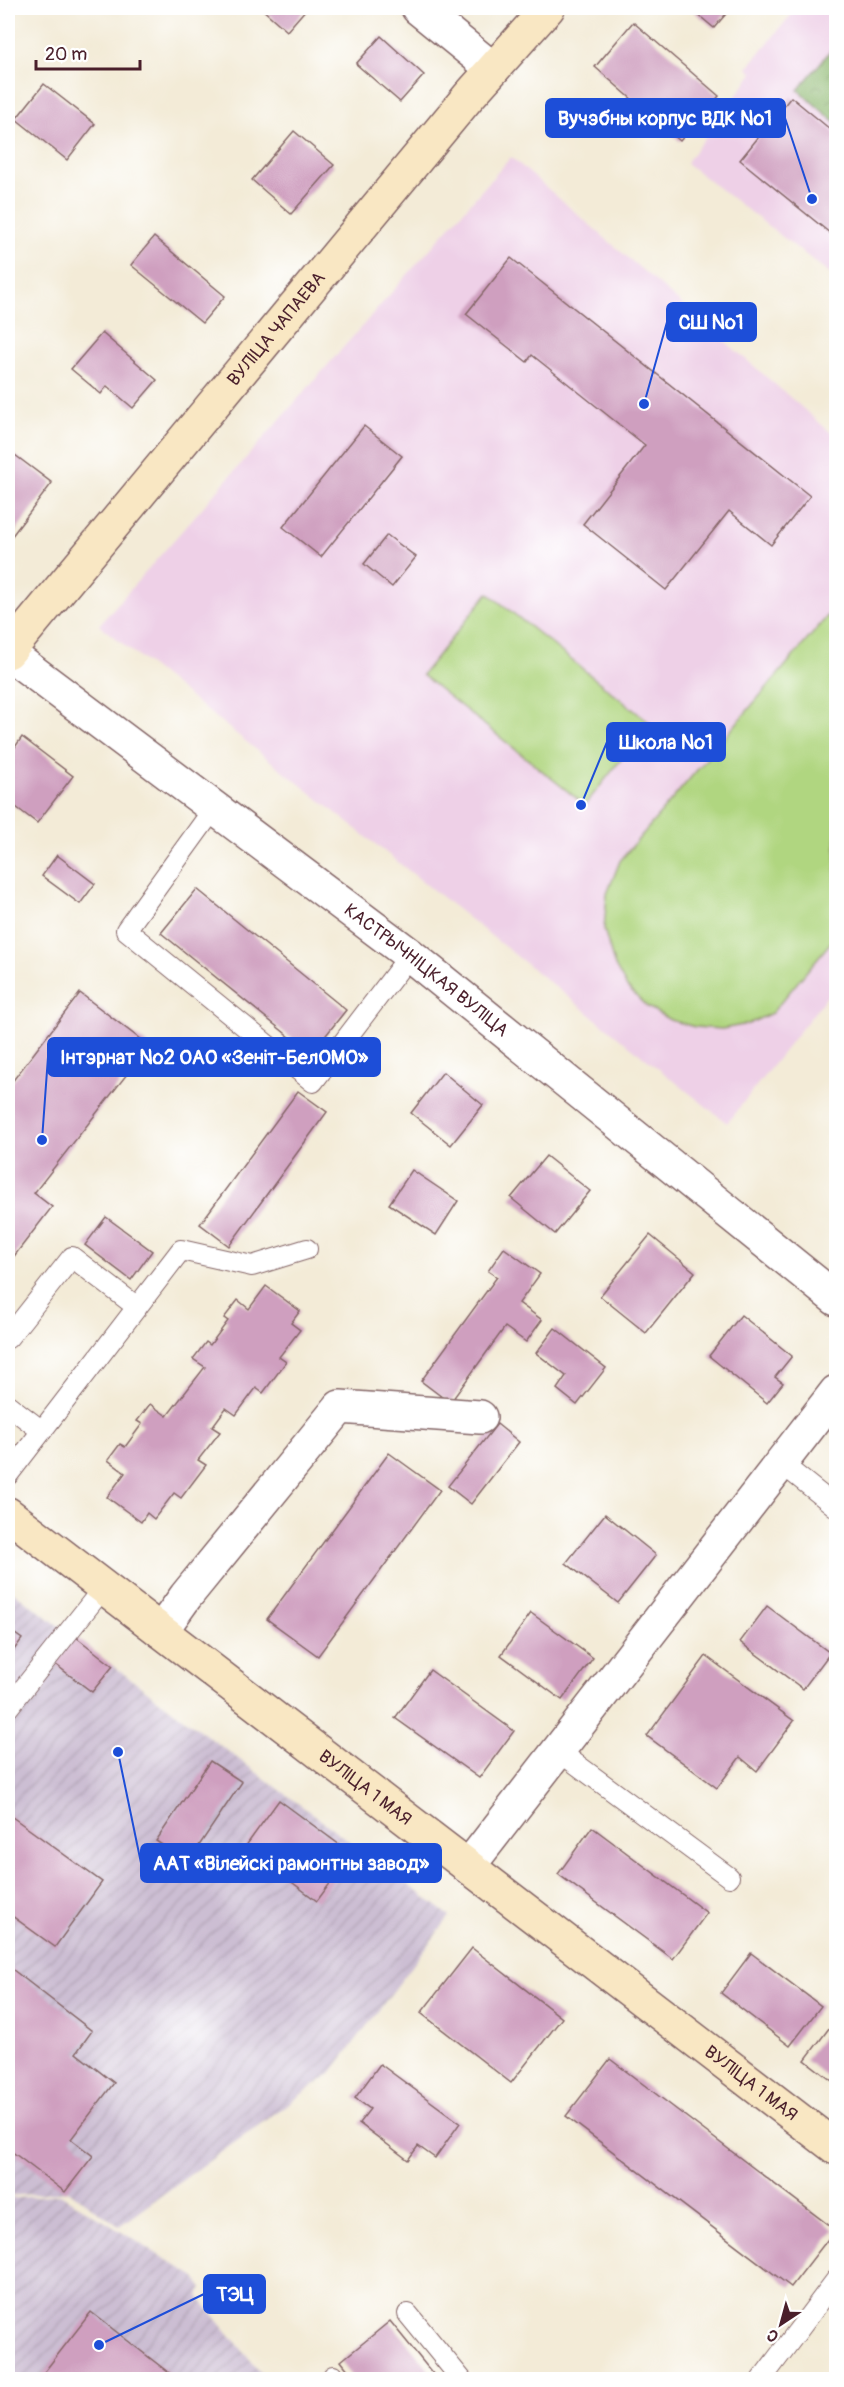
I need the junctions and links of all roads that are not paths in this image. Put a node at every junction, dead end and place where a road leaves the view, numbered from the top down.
1 (418, 8) edge
2 (548, 8) edge
3 (493, 69) junction
4 (8, 653) edge
5 (214, 807) junction
6 (410, 956) junction
7 (307, 1249) dead end
8 (837, 1299) edge
9 (137, 1307) junction
10 (8, 1338) edge
11 (837, 1392) edge
12 (8, 1405) edge
13 (480, 1417) dead end
14 (42, 1431) junction
15 (781, 1462) junction
16 (8, 1475) edge
17 (837, 1507) edge
18 (8, 1514) edge
19 (104, 1587) junction
20 (162, 1631) junction
21 (8, 1708) edge
22 (557, 1750) junction
23 (468, 1867) junction
24 (729, 1877) dead end
25 (837, 2148) edge
26 (837, 2280) edge
27 (408, 2314) dead end
28 (462, 2379) edge
29 (761, 2379) edge

1 - 3 street
2 - 3 main road, ВУЛІЦА ЧАПАЕВА
3 - 4 main road, ВУЛІЦА ЧАПАЕВА
4 - 5 street, КАСТРЫЧНІЦКАЯ ВУЛІЦА
5 - 6 street, КАСТРЫЧНІЦКАЯ ВУЛІЦА
5 - 6 lane
6 - 8 street, КАСТРЫЧНІЦКАЯ ВУЛІЦА
7 - 9 lane
9 - 10 lane
9 - 14 lane
11 - 15 street
12 - 14 lane
13 - 20 street
14 - 16 lane
15 - 17 lane
15 - 22 street
18 - 19 main road, ВУЛІЦА 1 МАЯ
19 - 20 main road, ВУЛІЦА 1 МАЯ
19 - 21 lane
20 - 23 main road, ВУЛІЦА 1 МАЯ
22 - 23 street
22 - 24 lane
23 - 25 main road, ВУЛІЦА 1 МАЯ
26 - 29 lane
27 - 28 lane

